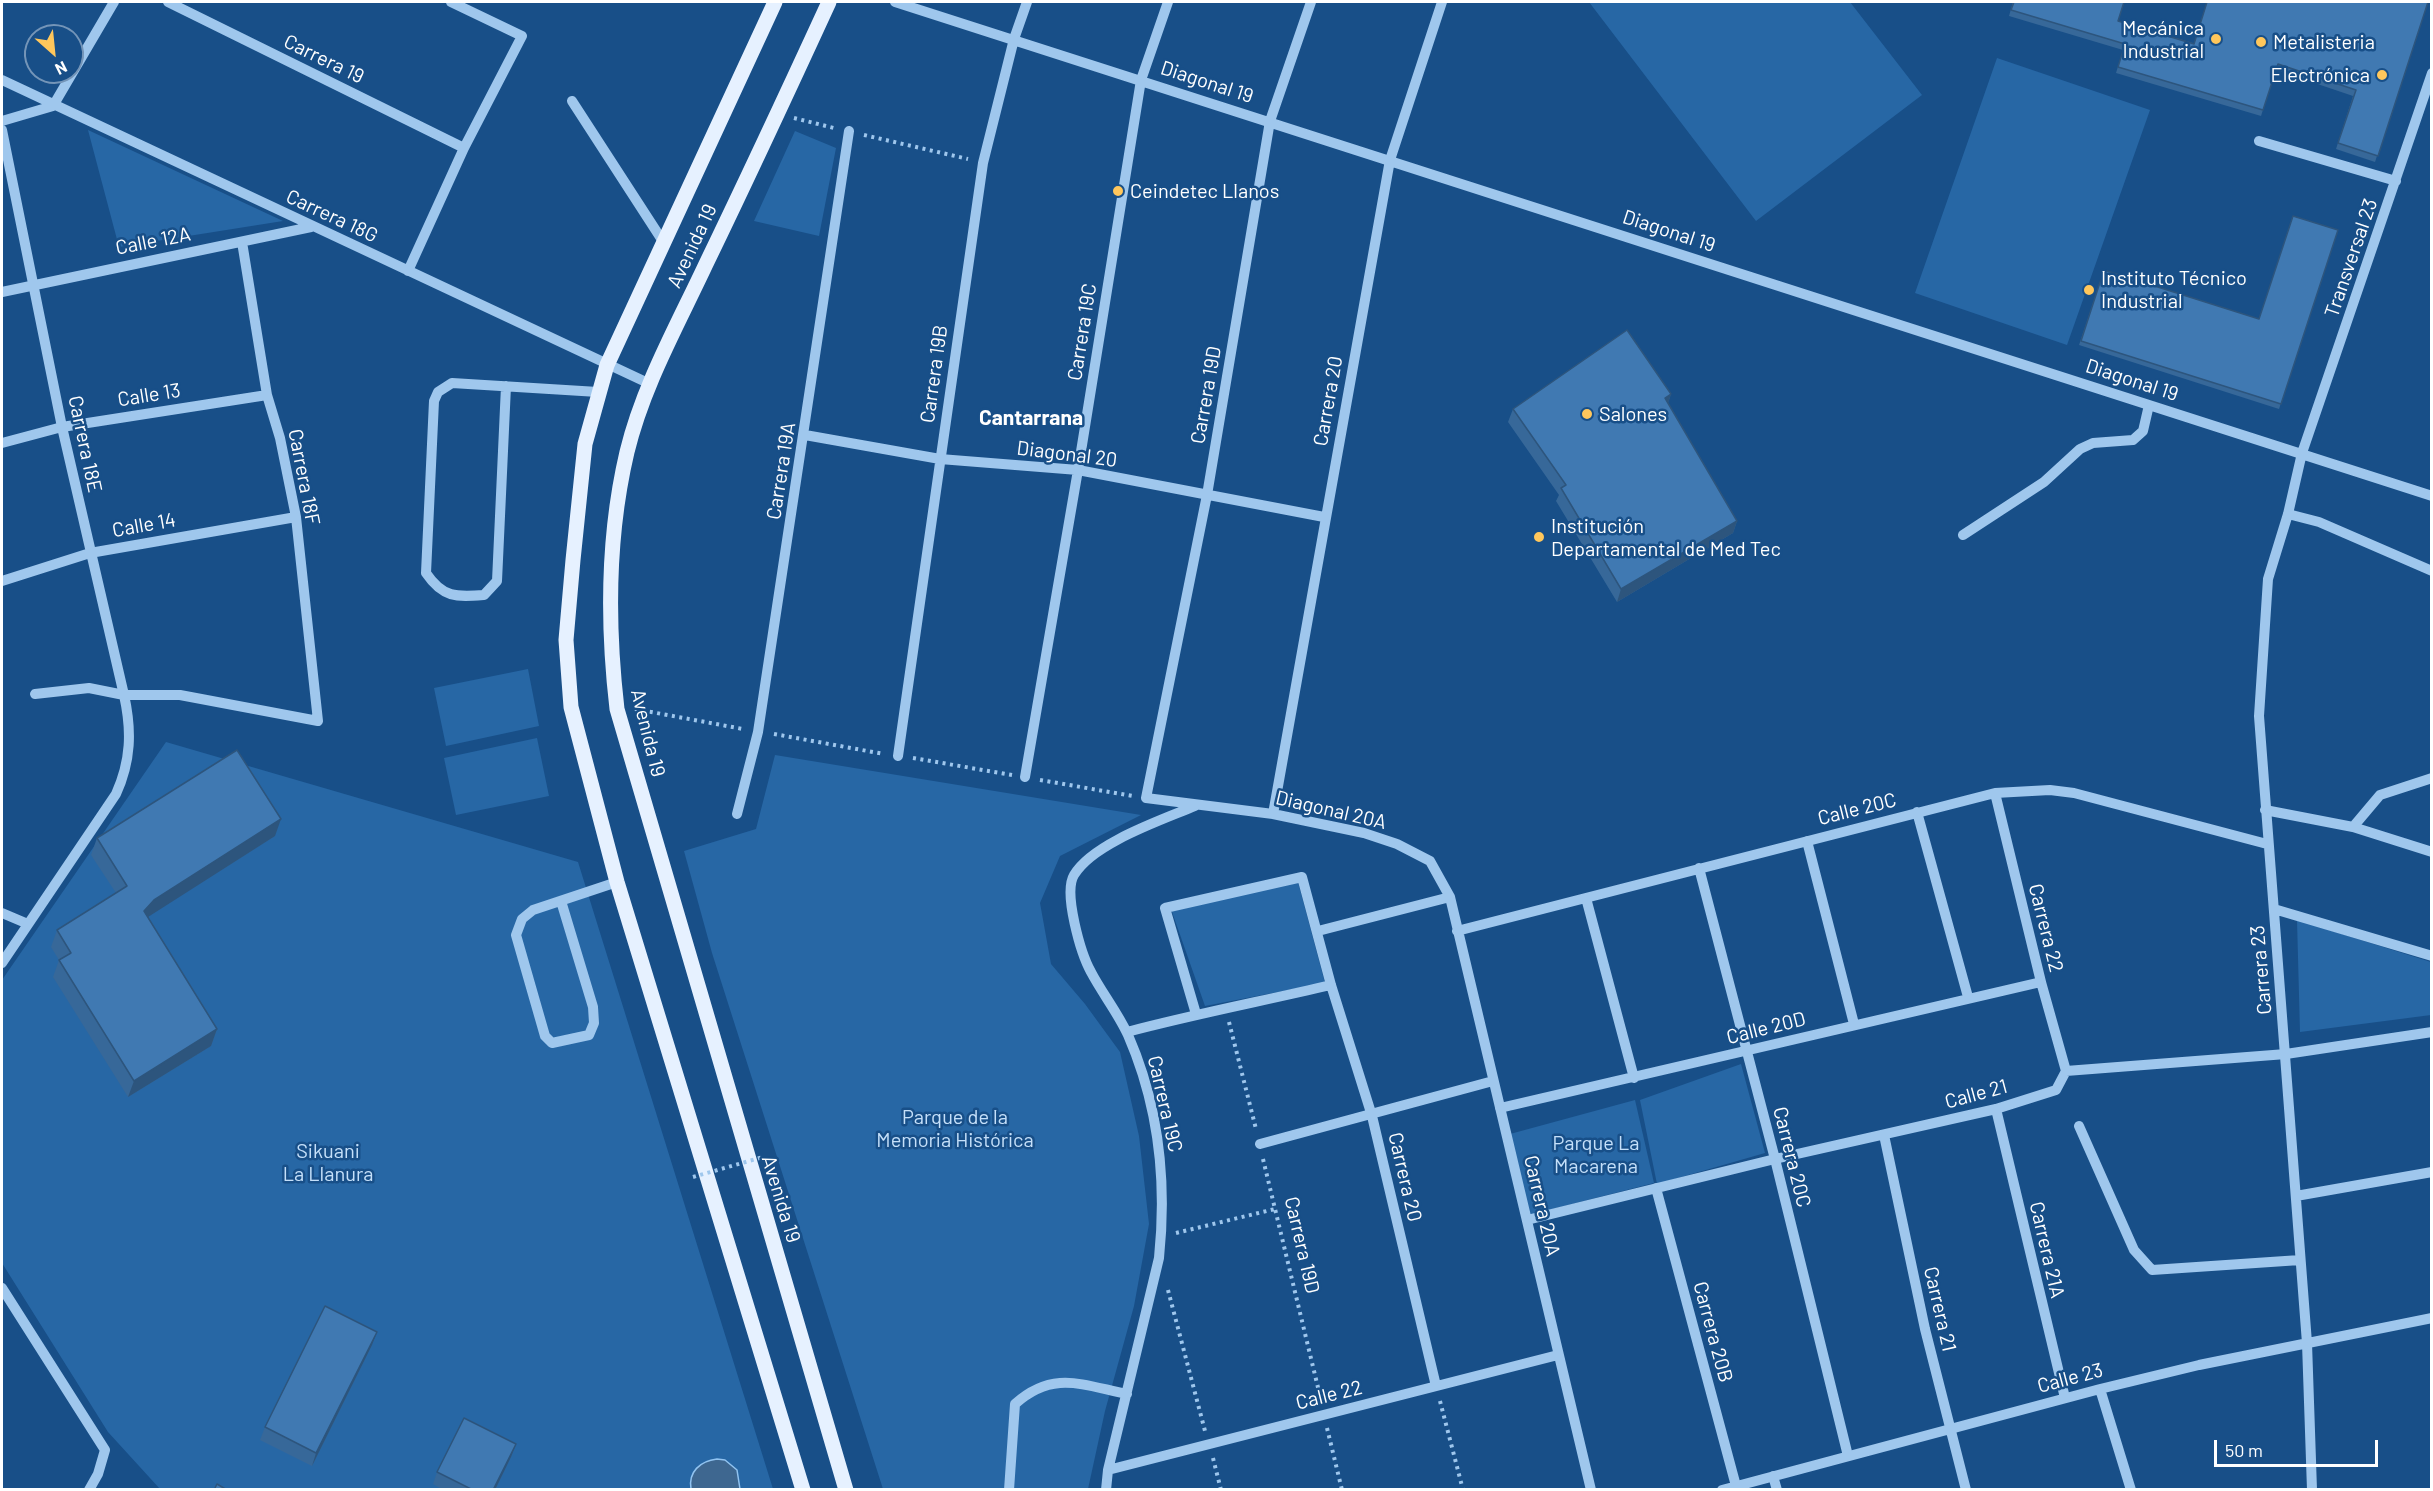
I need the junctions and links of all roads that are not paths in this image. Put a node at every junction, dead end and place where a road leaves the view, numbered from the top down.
1 (114, 2) edge
2 (168, 2) edge
3 (451, 2) edge
4 (775, 2) edge
5 (829, 2) edge
6 (895, 2) edge
7 (1028, 2) edge
8 (1168, 2) edge
9 (1311, 2) edge
10 (1443, 2) edge
11 (1014, 39) junction
12 (2432, 73) edge
13 (2, 80) edge
14 (1141, 80) junction
15 (572, 100) dead end
16 (53, 106) junction
17 (2, 121) edge
18 (1270, 121) junction
19 (2, 130) edge
20 (849, 131) road end
21 (2259, 141) dead end
22 (464, 148) junction
23 (1390, 160) junction
24 (2396, 181) junction
25 (312, 227) junction
26 (242, 242) junction
27 (664, 243) junction
28 (408, 271) junction
29 (34, 283) junction
30 (2, 292) edge
31 (607, 365) junction
32 (648, 383) junction
33 (506, 386) junction
34 (598, 392) junction
35 (267, 395) junction
36 (2149, 405) junction
37 (62, 427) junction
38 (805, 435) junction
39 (2, 442) edge
40 (2302, 453) junction
41 (940, 459) junction
42 (1078, 470) junction
43 (1207, 495) junction
44 (2432, 496) edge
45 (2288, 514) junction
46 (296, 517) junction
47 (1324, 517) junction
48 (1963, 535) dead end
49 (90, 553) junction
50 (2432, 571) edge
51 (2, 581) edge
52 (35, 694) dead end
53 (124, 695) junction
54 (898, 756) dead end
55 (1025, 777) dead end
56 (2432, 778) edge
57 (1995, 793) junction
58 (1146, 798) joint
59 (1196, 806) junction
60 (2265, 810) junction
61 (1917, 812) junction
62 (737, 814) dead end
63 (1273, 814) junction
64 (2353, 827) junction
65 (1807, 841) junction
66 (2267, 844) junction
67 (2432, 852) edge
68 (1699, 868) junction
69 (617, 882) junction
70 (1450, 897) junction
71 (1586, 898) junction
72 (561, 901) junction
73 (2274, 909) junction
74 (2, 913) edge
75 (28, 924) junction
76 (1457, 930) junction
77 (1318, 932) junction
78 (2432, 956) edge
79 (2, 963) edge
80 (2041, 982) junction
81 (1331, 985) junction
82 (1968, 998) junction
83 (1196, 1014) junction
84 (1854, 1024) junction
85 (1127, 1032) junction
86 (2432, 1032) edge
87 (1746, 1052) junction
88 (2286, 1054) junction
89 (2066, 1071) junction
90 (1634, 1078) junction
91 (1493, 1081) junction
92 (1500, 1108) junction
93 (1996, 1109) junction
94 (1372, 1116) junction
95 (2079, 1126) dead end
96 (1884, 1135) junction
97 (1260, 1144) road end
98 (1775, 1159) junction
99 (2432, 1172) edge
100 (1656, 1188) junction
101 (2296, 1196) junction
102 (1527, 1220) junction
103 (2300, 1260) junction
104 (2, 1290) edge
105 (2432, 1318) edge
106 (2307, 1343) junction
107 (1558, 1355) junction
108 (1436, 1386) junction
109 (2100, 1389) junction
110 (1127, 1394) junction
111 (2065, 1398) junction
112 (1950, 1428) junction
113 (1848, 1456) junction
114 (1108, 1470) junction
115 (1773, 1476) junction
116 (1734, 1488) edge
117 (89, 1490) edge
118 (804, 1490) edge
119 (846, 1490) edge
120 (1009, 1490) edge
121 (1106, 1490) edge
122 (1591, 1490) edge
123 (1722, 1490) edge
124 (1777, 1490) edge
125 (1966, 1490) edge
126 (2131, 1490) edge
127 (2312, 1490) edge

1 - 16 street
2 - 22 street, Carrera 19
3 - 22 street
4 - 27 main road, Avenida 19
5 - 32 main road, Avenida 19
6 - 11 street, Diagonal 19
7 - 11 street, Carrera 19B
8 - 14 street, Carrera 19C
9 - 18 street, Carrera 19D
10 - 23 street, Carrera 20
11 - 14 street, Diagonal 19
11 - 41 street, Carrera 19B
12 - 24 street, Transversal 23
13 - 16 street, Carrera 18G
14 - 18 street, Diagonal 19
14 - 42 street, Carrera 19C
15 - 27 street
16 - 17 street
16 - 25 street, Carrera 18G
18 - 23 street, Diagonal 19
18 - 43 street, Carrera 19D
19 - 29 street, Carrera 18E
20 - 38 street, Carrera 19A
21 - 24 street
22 - 28 street
23 - 36 street, Diagonal 19
23 - 47 street, Carrera 20
24 - 40 street, Transversal 23
25 - 26 street, Calle 12A
25 - 28 street, Carrera 18G
26 - 29 street, Calle 12A
26 - 35 street, Carrera 18F
27 - 31 main road, Avenida 19
28 - 31 street, Carrera 18G
29 - 30 street, Calle 12A
29 - 37 street, Carrera 18E
31 - 32 street, Carrera 18G
31 - 34 main road, Avenida 19
32 - 119 main road, Avenida 19
33 - 33 street
33 - 34 street
34 - 69 main road, Avenida 19
35 - 37 street, Calle 13
35 - 46 street, Carrera 18F
36 - 40 street, Diagonal 19
36 - 48 street
37 - 39 street, Calle 13
37 - 49 street, Carrera 18E
38 - 41 street, Diagonal 20
38 - 62 street, Carrera 19A
40 - 44 street, Diagonal 19
40 - 45 street, Carrera 23
41 - 42 street, Diagonal 20
41 - 54 street, Carrera 19B
42 - 43 street, Diagonal 20
42 - 55 street, Carrera 19C
43 - 47 street, Diagonal 20
43 - 58 street, Carrera 19D
45 - 50 street
45 - 60 street, Carrera 23
46 - 49 street, Calle 14
46 - 53 street, Carrera 18F
47 - 63 street, Carrera 20
49 - 51 street, Calle 14
49 - 53 street, Carrera 18E
52 - 53 street
53 - 75 street, Carrera 18E
56 - 64 street
57 - 61 street, Calle 20C
57 - 66 street, Calle 20C
57 - 80 street, Carrera 22
58 - 59 street, Diagonal 20A
59 - 63 street, Diagonal 20A
59 - 85 street, Carrera 19C
60 - 64 street
60 - 66 street, Carrera 23
61 - 65 street, Calle 20C
61 - 82 street
63 - 70 street, Diagonal 20A
64 - 67 street
65 - 68 street, Calle 20C
65 - 84 street
66 - 73 street, Carrera 23
68 - 71 street, Calle 20C
68 - 87 street, Carrera 20C
69 - 72 street
69 - 118 main road, Avenida 19
70 - 76 street, Diagonal 20A
70 - 77 street
71 - 76 street, Calle 20C
71 - 90 street
72 - 72 street
73 - 78 street
73 - 88 street, Carrera 23
74 - 75 street
75 - 79 street, Carrera 18E
76 - 91 street, Carrera 20A
77 - 81 street, Carrera 20
77 - 83 street, Carrera 20
80 - 82 street, Calle 20D
80 - 89 street, Carrera 22
81 - 83 street
81 - 94 street, Carrera 20
82 - 84 street, Calle 20D
83 - 85 street
84 - 87 street, Calle 20D
85 - 110 street, Carrera 19C
86 - 88 street
87 - 90 street, Calle 20D
87 - 98 street, Carrera 20C
88 - 89 street
88 - 101 street, Carrera 23
89 - 93 street, Calle 21
90 - 92 street, Calle 20D
91 - 92 street, Carrera 20A
91 - 94 street
92 - 102 street, Carrera 20A
93 - 96 street, Calle 21
93 - 111 street, Carrera 21A
94 - 97 street
94 - 108 street, Carrera 20
95 - 103 street
96 - 98 street, Calle 21
96 - 112 street, Carrera 21
98 - 100 street, Calle 21
98 - 113 street, Carrera 20C
99 - 101 street
100 - 102 street, Calle 21
100 - 116 street, Carrera 20B
101 - 103 street, Carrera 23
102 - 107 street, Carrera 20A
103 - 106 street, Carrera 23
104 - 117 street
105 - 106 street, Calle 23
106 - 109 street, Calle 23
106 - 127 street, Carrera 23
107 - 108 street, Calle 22
107 - 122 street, Carrera 20A
108 - 114 street, Calle 22
109 - 111 street, Calle 23
109 - 126 street
110 - 114 street
110 - 120 street
111 - 112 street, Calle 23
112 - 113 street, Calle 23
112 - 125 street, Carrera 21
113 - 115 street, Calle 23
114 - 121 street
115 - 116 street, Calle 23
115 - 124 street
116 - 123 street, Calle 23

